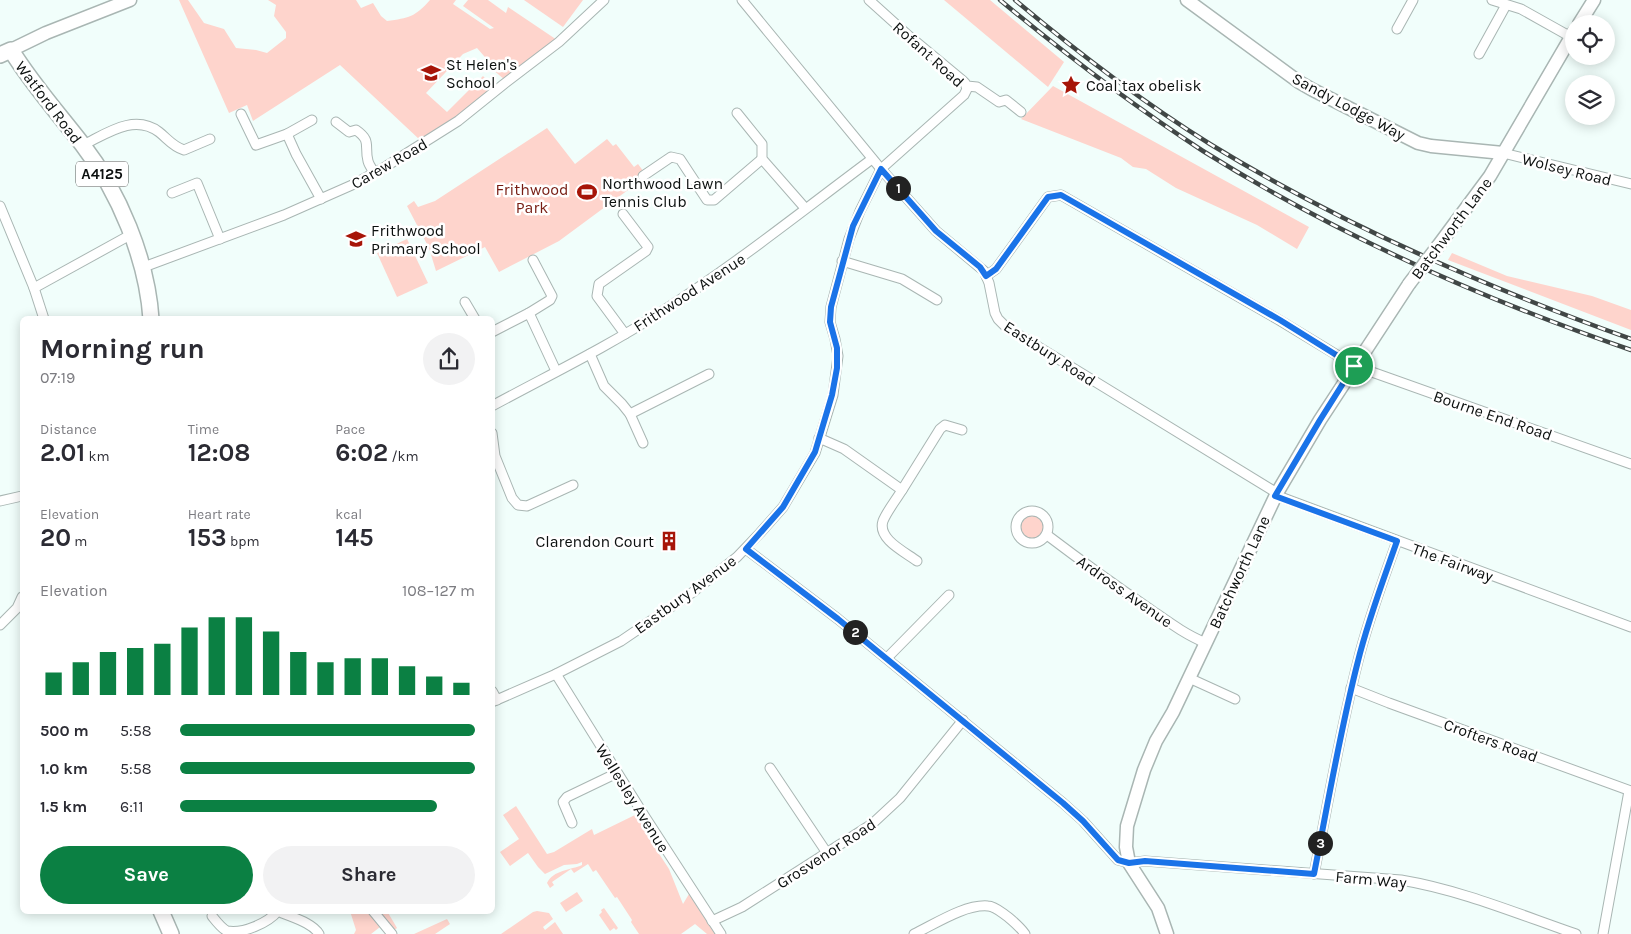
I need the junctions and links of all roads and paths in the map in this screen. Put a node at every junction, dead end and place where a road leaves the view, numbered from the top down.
1 (130, 0) edge
2 (604, 0) edge
3 (742, 0) edge
4 (870, 0) edge
5 (1187, 0) edge
6 (1413, 0) edge
7 (1492, 0) edge
8 (1594, 0) edge
9 (1506, 5) junction
10 (1585, 15) edge
11 (1397, 29) dead end
12 (1565, 31) edge
13 (1565, 47) edge
14 (6, 52) edge
15 (1479, 54) dead end
16 (967, 86) junction
17 (1021, 112) dead end
18 (737, 113) dead end
19 (241, 114) dead end
20 (312, 120) dead end
21 (336, 122) dead end
22 (287, 134) junction
23 (210, 139) dead end
24 (83, 145) junction
25 (1503, 153) junction
26 (872, 159) junction
27 (762, 160) junction
28 (881, 169) junction
29 (374, 172) junction
30 (643, 176) dead end
31 (1631, 184) edge
32 (172, 193) dead end
33 (321, 198) junction
34 (0, 206) edge
35 (805, 208) junction
36 (623, 214) dead end
37 (132, 234) junction
38 (220, 239) junction
39 (533, 260) dead end
40 (842, 261) junction
41 (142, 268) junction
42 (986, 276) junction
43 (34, 288) junction
44 (936, 300) dead end
45 (465, 302) dead end
46 (529, 313) junction
47 (43, 316) edge
48 (151, 316) edge
49 (473, 316) edge
50 (495, 330) edge
51 (625, 334) junction
52 (590, 354) junction
53 (1354, 366) junction
54 (556, 371) junction
55 (709, 374) dead end
56 (495, 404) edge
57 (630, 414) junction
58 (962, 430) dead end
59 (819, 438) junction
60 (643, 443) dead end
61 (495, 456) edge
62 (1631, 464) edge
63 (573, 485) dead end
64 (902, 490) junction
65 (1276, 494) junction
66 (20, 496) edge
67 (0, 501) edge
68 (1047, 535) dead end
69 (1397, 541) junction
70 (746, 549) junction
71 (917, 561) dead end
72 (949, 596) dead end
73 (20, 601) edge
74 (0, 625) edge
75 (1631, 627) edge
76 (1206, 643) junction
77 (886, 658) junction
78 (556, 674) junction
79 (1189, 678) junction
80 (1351, 688) junction
81 (1235, 699) dead end
82 (495, 701) edge
83 (964, 720) junction
84 (770, 768) dead end
85 (617, 773) junction
86 (1630, 791) edge
87 (572, 824) dead end
88 (827, 853) junction
89 (1129, 863) junction
90 (1314, 874) junction
91 (162, 914) edge
92 (275, 914) edge
93 (285, 914) edge
94 (375, 914) edge
95 (212, 916) dead end
96 (712, 921) junction
97 (171, 934) edge
98 (319, 934) edge
99 (392, 934) edge
100 (721, 934) edge
101 (914, 934) edge
102 (1025, 934) edge
103 (1167, 934) edge
104 (1576, 934) edge
105 (1602, 934) edge

1 - 14 street
2 - 29 street, Carew Road
3 - 26 street, Eastbury Road
4 - 16 street, Rofant Road
5 - 25 street, Sandy Lodge Way
6 - 11 street
7 - 9 street
8 - 10 street
9 - 12 street
9 - 15 street
13 - 25 street, Batchworth Lane
14 - 24 main road, Watford Road / A4125
16 - 17 street
16 - 28 street, Rofant Road
18 - 27 street
19 - 22 street
20 - 22 street
21 - 29 street
22 - 33 street
23 - 24 street
24 - 37 main road, Watford Road / A4125
25 - 31 street, Wolsey Road
25 - 53 street, Batchworth Lane, bridge
26 - 28 street, Eastbury Road
26 - 35 street, Frithwood Avenue
27 - 30 street
27 - 35 street
28 - 40 street, Eastbury Avenue
28 - 42 street, Eastbury Road
29 - 33 street, Carew Road
32 - 38 street
33 - 38 street, Carew Road
34 - 43 street
35 - 51 street, Frithwood Avenue
36 - 51 street
37 - 41 main road, Watford Road / A4125
37 - 43 street
38 - 41 street, Carew Road
39 - 46 street
40 - 44 street
40 - 59 street, Eastbury Avenue
41 - 48 main road, Watford Road / A4125
42 - 53 street, Bourne End Road
42 - 65 street, Eastbury Road
43 - 47 street
45 - 49 street
46 - 50 street
46 - 54 street
51 - 52 street, Frithwood Avenue
52 - 54 street, Frithwood Avenue
52 - 57 street
53 - 62 street, Bourne End Road
53 - 65 street, Batchworth Lane
54 - 56 street, Frithwood Avenue
55 - 57 street
57 - 60 street
58 - 64 street
59 - 64 street
59 - 70 street, Eastbury Avenue
61 - 63 street
64 - 71 street
65 - 69 street, The Fairway
65 - 76 street, Batchworth Lane
66 - 67 street
68 - 76 street, Ardross Avenue
69 - 75 street, The Fairway
69 - 80 street
70 - 77 street
70 - 78 street, Eastbury Avenue
72 - 77 street
73 - 74 street
76 - 79 street, Batchworth Lane
77 - 83 street
78 - 82 street, Eastbury Avenue
78 - 85 street, Wellesley Avenue
79 - 81 street
79 - 89 street, Batchworth Lane
80 - 86 street, Crofters Road
80 - 90 street
83 - 88 street, Grosvenor Road
83 - 89 street
84 - 88 street
85 - 87 street
85 - 96 street, Wellesley Avenue
86 - 105 street
88 - 96 street, Grosvenor Road
89 - 90 street, Farm Way
89 - 103 street, Batchworth Lane
90 - 104 street, Farm Way
91 - 97 main road
92 - 95 street
93 - 98 street
94 - 99 street
96 - 100 street, Wellesley Avenue
101 - 102 street

